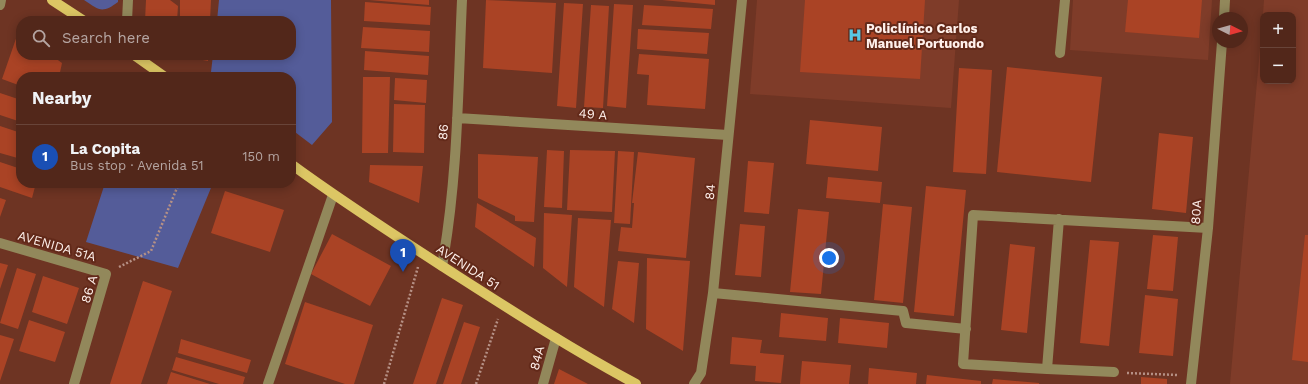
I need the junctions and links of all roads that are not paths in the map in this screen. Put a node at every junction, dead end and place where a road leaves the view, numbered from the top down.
1 (2, 0) edge
2 (52, 0) edge
3 (128, 0) edge
4 (462, 0) edge
5 (742, 0) edge
6 (1065, 0) edge
7 (1225, 0) edge
8 (0, 5) edge
9 (1224, 12) edge
10 (76, 16) edge
11 (127, 16) edge
12 (1222, 48) edge
13 (1060, 53) dead end
14 (141, 60) edge
15 (158, 72) edge
16 (457, 118) junction
17 (728, 135) junction
18 (296, 168) edge
19 (333, 195) junction
20 (1059, 219) junction
21 (1208, 228) junction
22 (0, 243) edge
23 (442, 266) junction
24 (106, 274) joint
25 (713, 293) junction
26 (966, 329) junction
27 (556, 338) junction
28 (1047, 369) junction
29 (1114, 372) road end
30 (1192, 380) edge
31 (74, 384) edge
32 (268, 384) edge
33 (543, 384) edge
34 (636, 384) edge
35 (694, 384) edge

1 - 8 street
2 - 10 main road
3 - 11 street
4 - 16 street, 86
5 - 17 street, 84
6 - 13 street
7 - 9 street
12 - 21 street, 80A
14 - 15 main road
16 - 17 street, 49 A
16 - 23 street, 86
17 - 25 street, 84
18 - 19 main road, AVENIDA 51
19 - 23 main road, AVENIDA 51
19 - 32 street
20 - 21 street
20 - 26 street
20 - 28 street
21 - 30 street, 80A
22 - 24 street, AVENIDA 51A
23 - 27 main road, AVENIDA 51
24 - 31 street, 86 A
25 - 26 street
25 - 35 street, 84
26 - 28 street
27 - 33 street, 84A
27 - 34 main road, AVENIDA 51
28 - 29 street

